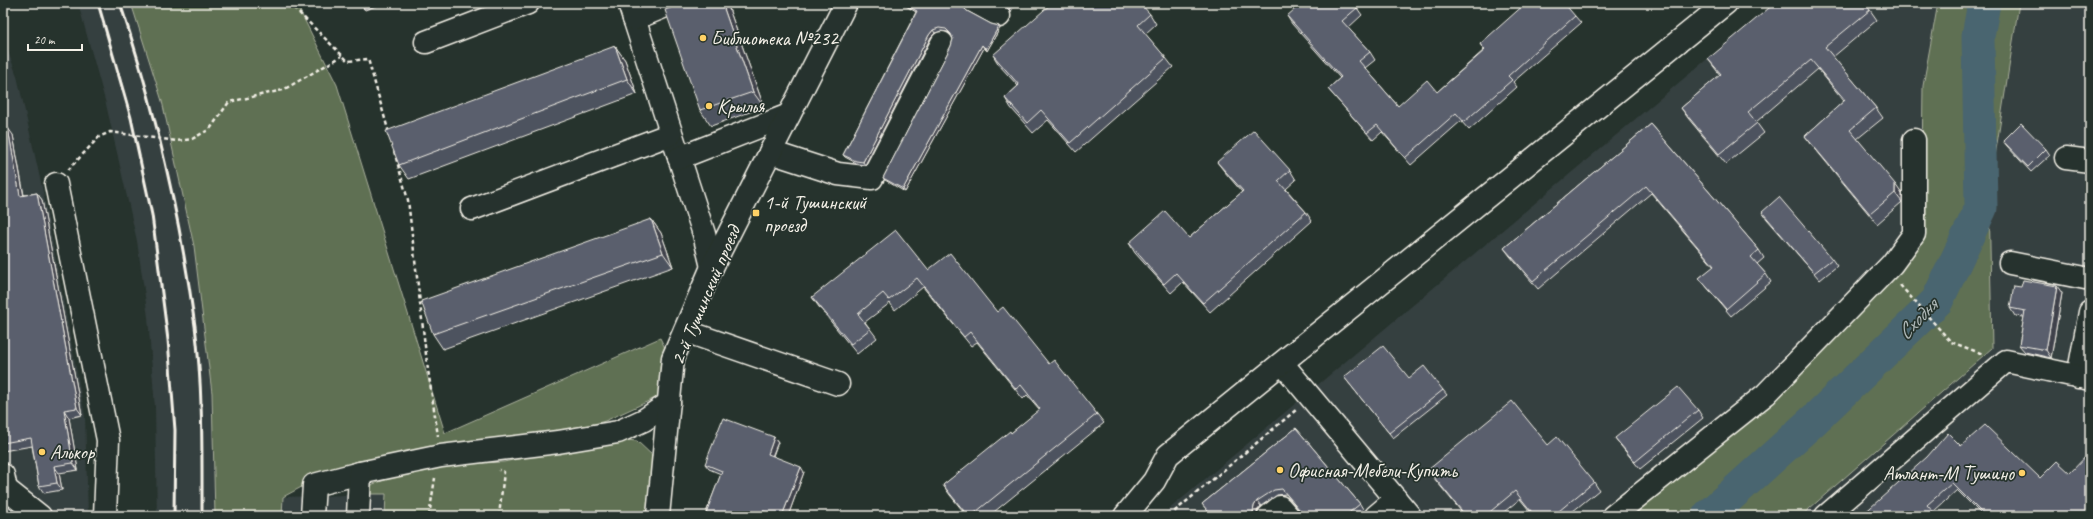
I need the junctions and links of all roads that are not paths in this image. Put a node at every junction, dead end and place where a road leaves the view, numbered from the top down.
1 (528, 3) edge
2 (673, 3) edge
3 (846, 3) edge
4 (975, 3) edge
5 (1726, 3) edge
6 (631, 11) edge
7 (999, 16) dead end
8 (426, 42) dead end
9 (942, 43) dead end
10 (789, 115) junction
11 (671, 134) junction
12 (1914, 140) dead end
13 (770, 152) junction
14 (679, 158) junction
15 (2066, 158) dead end
16 (2090, 161) edge
17 (56, 184) road end
18 (472, 209) dead end
19 (2010, 263) dead end
20 (712, 267) junction
21 (2090, 278) edge
22 (2090, 312) edge
23 (685, 331) junction
24 (1282, 363) junction
25 (2084, 378) edge
26 (838, 384) dead end
27 (669, 404) junction
28 (360, 473) junction
29 (3, 475) edge
30 (1396, 499) junction
31 (40, 516) edge
32 (105, 516) edge
33 (312, 516) edge
34 (358, 516) edge
35 (658, 516) edge
36 (1125, 516) edge
37 (1269, 516) edge
38 (1288, 516) edge
39 (1376, 516) edge
40 (1410, 516) edge
41 (1613, 516) edge
42 (1826, 516) edge

1 - 8 street
2 - 6 street
3 - 10 street, 2-й Тушинский проезд
4 - 7 street
5 - 24 street
6 - 11 street
9 - 13 street
10 - 13 street, 2-й Тушинский проезд
10 - 14 street
11 - 14 street
11 - 18 street
12 - 41 street
13 - 20 street, 2-й Тушинский проезд
14 - 20 street
15 - 16 street
17 - 32 street
19 - 21 street
20 - 23 street, 2-й Тушинский проезд
22 - 25 street
23 - 26 street
23 - 27 street, 2-й Тушинский проезд
24 - 30 street
24 - 36 street
25 - 42 street
27 - 28 street
27 - 35 street, 2-й Тушинский проезд
28 - 33 street
28 - 34 street
29 - 31 street
30 - 39 street
30 - 40 street
37 - 38 street

